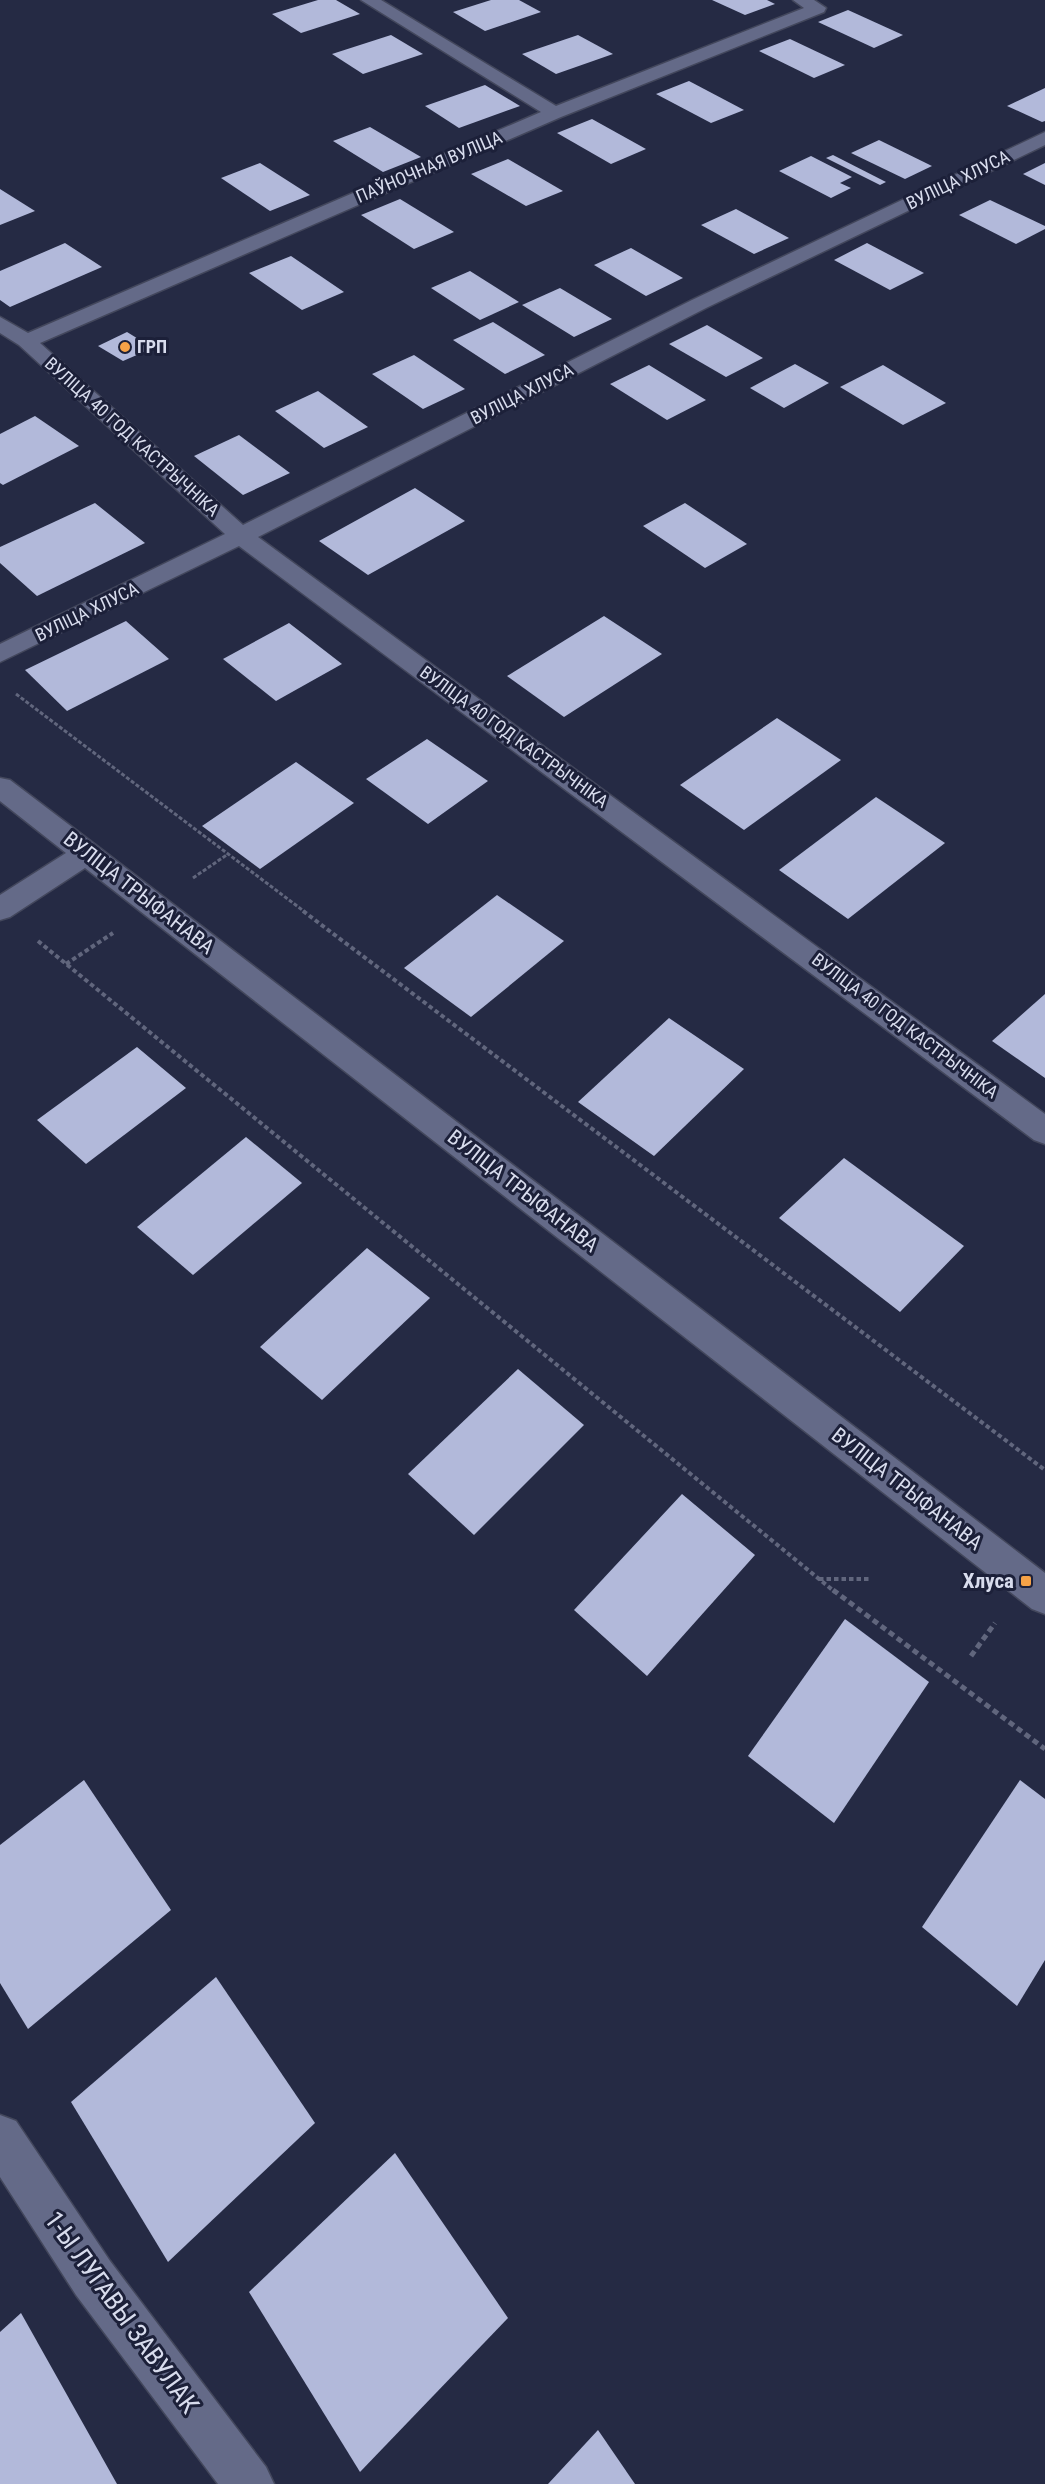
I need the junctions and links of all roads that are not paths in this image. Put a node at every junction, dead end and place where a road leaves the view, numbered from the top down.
1 (369, 0) edge
2 (801, 0) edge
3 (555, 113) junction
4 (1045, 138) edge
5 (0, 323) edge
6 (26, 341) junction
7 (241, 536) junction
8 (0, 654) edge
9 (0, 787) edge
10 (87, 853) junction
11 (0, 909) edge
12 (1045, 1131) edge
13 (1045, 1596) edge
14 (0, 2137) edge
15 (249, 2484) edge

1 - 3 street
2 - 3 street, ПАЎНОЧНАЯ ВУЛІЦА
3 - 6 street, ПАЎНОЧНАЯ ВУЛІЦА
4 - 7 street, ВУЛІЦА ХЛУСА
5 - 6 street, ВУЛІЦА 40 ГОД КАСТРЫЧНІКА
6 - 7 street, ВУЛІЦА 40 ГОД КАСТРЫЧНІКА
7 - 8 street, ВУЛІЦА ХЛУСА
7 - 12 street, ВУЛІЦА 40 ГОД КАСТРЫЧНІКА
9 - 10 street, ВУЛІЦА ТРЫФАНАВА
10 - 11 street
10 - 13 street, ВУЛІЦА ТРЫФАНАВА
14 - 15 street, 1-Ы ЛУГАВЫ ЗАВУЛАК

